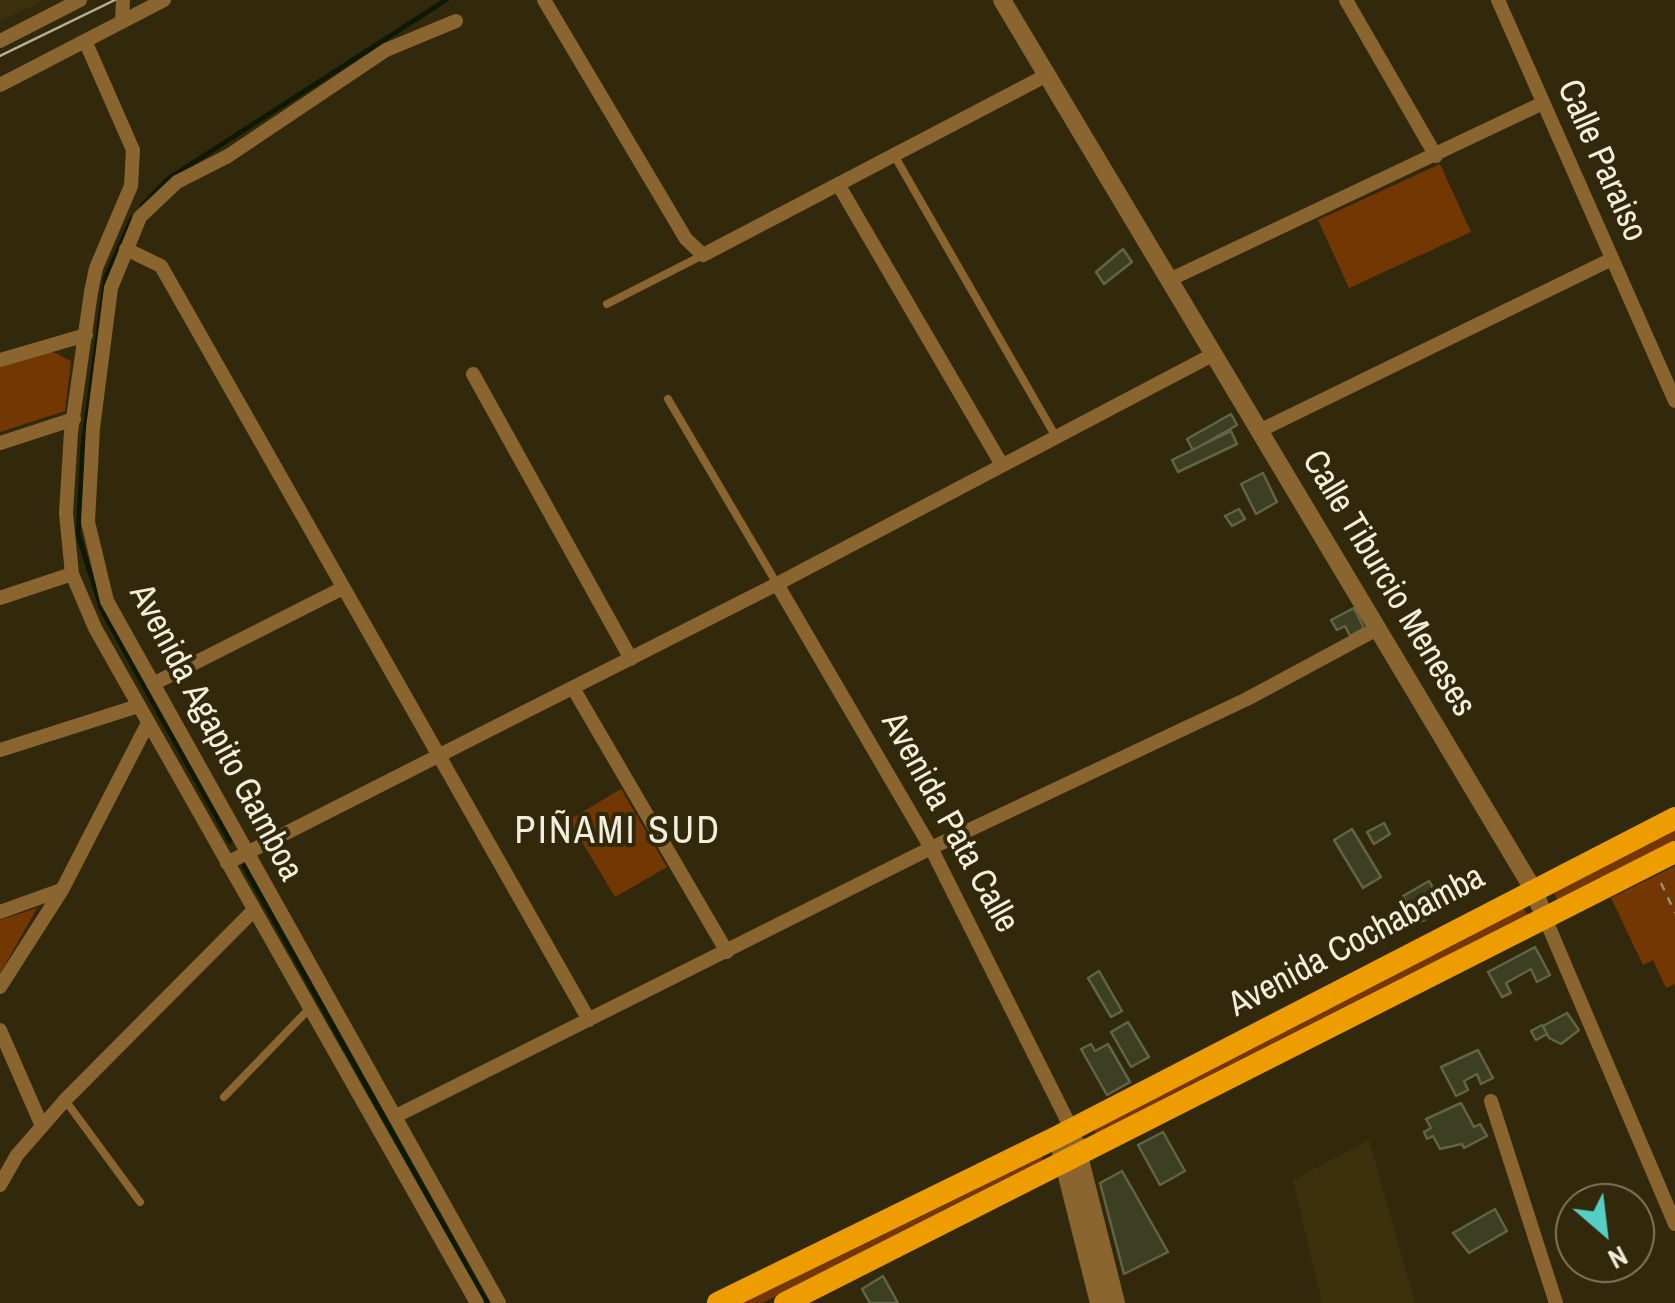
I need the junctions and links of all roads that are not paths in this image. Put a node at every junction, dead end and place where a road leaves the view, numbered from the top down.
1 (80, 0) edge
2 (123, 0) edge
3 (164, 0) edge
4 (544, 0) edge
5 (1002, 0) edge
6 (1347, 0) edge
7 (1498, 0) edge
8 (122, 21) junction
9 (456, 21) dead end
10 (0, 40) edge
11 (86, 43) junction
12 (1046, 75) junction
13 (0, 86) edge
14 (1544, 104) junction
15 (894, 155) junction
16 (1436, 156) junction
17 (838, 184) junction
18 (126, 248) junction
19 (703, 254) junction
20 (1612, 260) junction
21 (1169, 280) junction
22 (607, 304) dead end
23 (86, 335) junction
24 (1214, 354) junction
25 (0, 359) edge
26 (472, 374) dead end
27 (668, 399) dead end
28 (1675, 402) edge
29 (74, 418) junction
30 (1259, 431) junction
31 (1056, 437) junction
32 (0, 442) edge
33 (1002, 466) junction
34 (72, 574) junction
35 (778, 584) junction
36 (341, 590) junction
37 (0, 598) edge
38 (1377, 628) junction
39 (631, 659) junction
40 (153, 684) junction
41 (573, 688) junction
42 (138, 706) junction
43 (148, 723) junction
44 (0, 750) edge
45 (439, 756) junction
46 (1675, 818) edge
47 (931, 848) junction
48 (1675, 852) edge
49 (246, 854) junction
50 (227, 864) junction
51 (1533, 889) junction
52 (62, 890) junction
53 (0, 912) edge
54 (253, 912) junction
55 (1546, 918) junction
56 (726, 952) junction
57 (0, 987) edge
58 (310, 1009) junction
59 (589, 1020) junction
60 (0, 1030) edge
61 (224, 1097) dead end
62 (65, 1100) junction
63 (1491, 1101) dead end
64 (396, 1116) junction
65 (42, 1126) junction
66 (1065, 1134) junction
67 (1072, 1160) junction
68 (0, 1184) edge
69 (140, 1202) dead end
70 (1675, 1224) edge
71 (478, 1303) edge
72 (499, 1303) edge
73 (718, 1303) edge
74 (785, 1303) edge
75 (1100, 1303) edge
76 (1116, 1303) edge
77 (1556, 1303) edge

1 - 10 street
2 - 8 street
3 - 8 street
4 - 19 street
5 - 12 street, Calle Tiburcio Meneses
6 - 16 street
7 - 14 street, Calle Paraiso
8 - 11 street
9 - 18 street, Avenida Agapito Gamboa
11 - 13 street
11 - 23 street, Avenida Agapito Gamboa
12 - 15 street
12 - 21 street, Calle Tiburcio Meneses
14 - 16 street
14 - 20 street, Calle Paraiso
15 - 17 street
15 - 31 lane
16 - 21 street
17 - 19 street
17 - 33 street
18 - 36 street
18 - 40 street, Avenida Agapito Gamboa
19 - 22 lane
20 - 28 street, Calle Paraiso
20 - 30 street
21 - 24 street, Calle Tiburcio Meneses
23 - 25 street
23 - 29 street, Avenida Agapito Gamboa
24 - 30 street, Calle Tiburcio Meneses
24 - 31 street
26 - 39 street
27 - 35 lane, Avenida Pata Calle
29 - 32 street
29 - 34 street, Avenida Agapito Gamboa
30 - 38 street, Calle Tiburcio Meneses
31 - 33 street
33 - 35 street
34 - 37 street
34 - 42 street, Avenida Agapito Gamboa
35 - 39 street
35 - 47 street, Avenida Pata Calle
36 - 40 street
36 - 45 street
38 - 47 street
38 - 51 street, Calle Tiburcio Meneses
39 - 41 street
40 - 49 street, Avenida Agapito Gamboa
41 - 45 street
41 - 56 street
42 - 43 street, Avenida Agapito Gamboa
42 - 44 street
43 - 50 street, Avenida Agapito Gamboa
43 - 52 street
45 - 49 street
45 - 59 street
46 - 51 main road, Avenida Cochabamba
47 - 56 street
47 - 66 street, Avenida Pata Calle
48 - 55 main road, Avenida Cochabamba
49 - 50 street
49 - 64 street, Avenida Agapito Gamboa
50 - 54 street, Avenida Agapito Gamboa
51 - 55 street, Calle Tiburcio Meneses
51 - 66 main road, Avenida Cochabamba
52 - 53 street
52 - 57 street
54 - 58 street, Avenida Agapito Gamboa
54 - 62 street
55 - 67 main road, Avenida Cochabamba
55 - 70 street, Calle Tiburcio Meneses
56 - 59 street
58 - 61 lane
58 - 71 street, Avenida Agapito Gamboa
59 - 64 street
60 - 65 street
62 - 65 street
62 - 69 lane
63 - 77 street
64 - 72 street, Avenida Agapito Gamboa
65 - 68 street
66 - 67 street, Avenida Pata Calle
66 - 73 main road, Avenida Cochabamba
67 - 74 main road, Avenida Cochabamba
67 - 75 street, Avenida Pata Calle
67 - 76 street, Avenida Pata Calle

